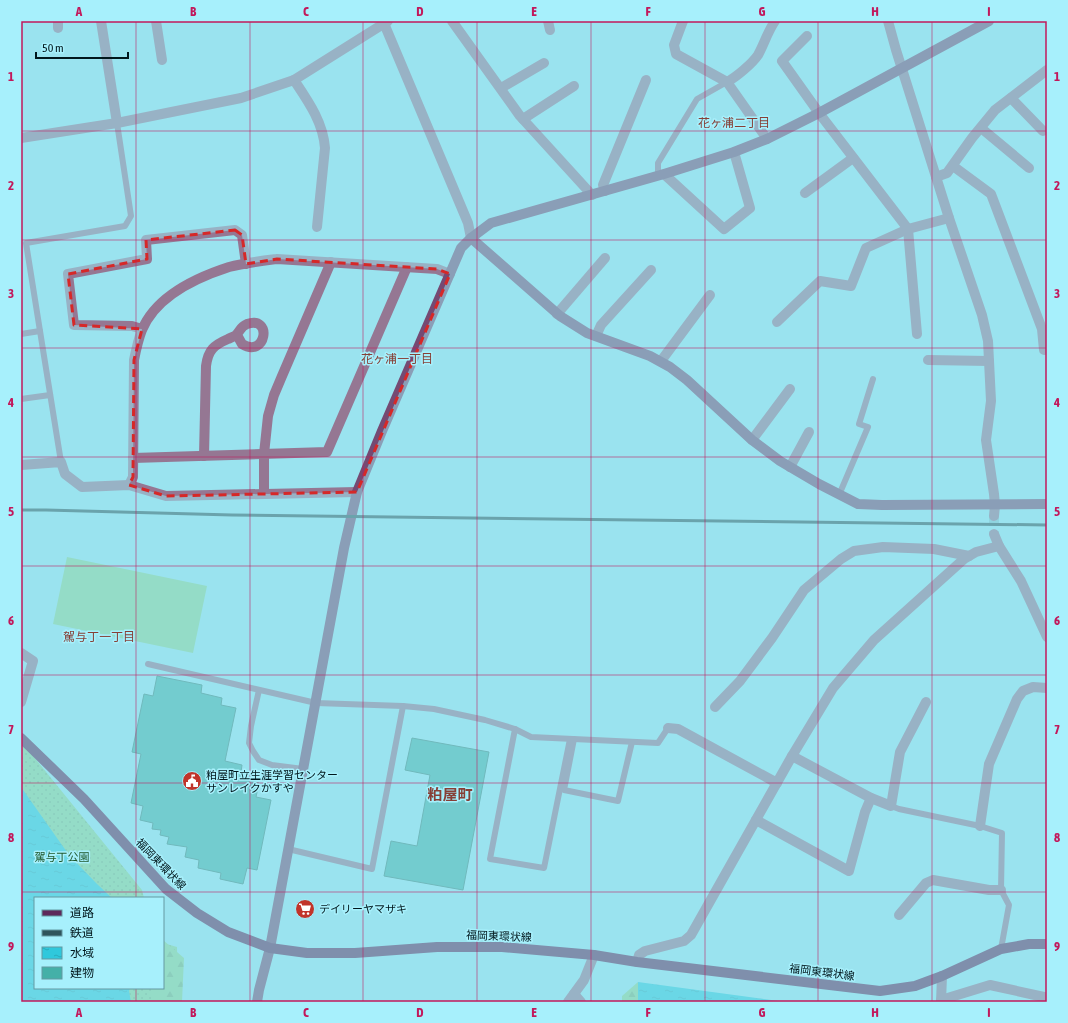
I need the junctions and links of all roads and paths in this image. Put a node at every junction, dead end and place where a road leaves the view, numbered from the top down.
1 (101, 21) edge
2 (156, 21) edge
3 (452, 21) edge
4 (683, 21) edge
5 (775, 21) edge
6 (888, 21) edge
7 (989, 21) edge
8 (385, 22) edge
9 (807, 36) dead end
10 (162, 60) dead end
11 (544, 63) dead end
12 (901, 68) junction
13 (1047, 70) edge
14 (294, 80) junction
15 (646, 80) dead end
16 (727, 82) junction
17 (574, 86) dead end
18 (500, 88) junction
19 (1011, 98) junction
20 (819, 113) junction
21 (523, 119) junction
22 (117, 123) junction
23 (981, 128) junction
24 (1043, 130) dead end
25 (21, 138) edge
26 (767, 139) junction
27 (734, 152) junction
28 (853, 158) junction
29 (953, 166) junction
30 (1029, 168) dead end
31 (661, 175) junction
32 (936, 177) junction
33 (605, 191) junction
34 (805, 193) dead end
35 (592, 195) junction
36 (949, 218) junction
37 (317, 228) dead end
38 (908, 229) junction
39 (471, 238) junction
40 (604, 258) dead end
41 (331, 262) junction
42 (246, 264) junction
43 (407, 267) junction
44 (651, 270) dead end
45 (450, 274) junction
46 (710, 295) dead end
47 (557, 314) junction
48 (776, 322) dead end
49 (142, 329) junction
50 (40, 331) junction
51 (21, 334) edge
52 (917, 334) dead end
53 (237, 335) dead end
54 (596, 336) junction
55 (1044, 350) dead end
56 (928, 360) dead end
57 (989, 360) junction
58 (661, 362) junction
59 (873, 379) dead end
60 (790, 389) dead end
61 (50, 394) junction
62 (21, 399) edge
63 (809, 432) dead end
64 (752, 440) junction
65 (264, 454) junction
66 (204, 456) junction
67 (133, 458) junction
68 (61, 462) junction
69 (21, 465) edge
70 (790, 467) junction
71 (130, 485) junction
72 (357, 492) junction
73 (264, 494) junction
74 (840, 495) junction
75 (1047, 504) edge
76 (995, 505) junction
77 (994, 516) tunnel mouth
78 (994, 534) tunnel mouth
79 (999, 546) junction
80 (969, 556) junction
81 (1047, 637) edge
82 (21, 652) edge
83 (148, 664) dead end
84 (1047, 688) edge
85 (259, 690) junction
86 (21, 702) edge
87 (926, 702) dead end
88 (316, 703) junction
89 (403, 706) junction
90 (715, 707) dead end
91 (668, 728) joint
92 (515, 729) junction
93 (21, 738) edge
94 (572, 739) junction
95 (632, 742) junction
96 (792, 756) junction
97 (303, 769) junction
98 (777, 783) junction
99 (871, 798) junction
100 (891, 806) junction
101 (756, 820) junction
102 (980, 826) junction
103 (288, 849) junction
104 (1001, 890) junction
105 (899, 915) dead end
106 (1047, 944) edge
107 (270, 948) junction
108 (1001, 949) junction
109 (594, 955) junction
110 (637, 962) junction
111 (942, 976) junction
112 (1044, 997) dead end
113 (574, 999) edge
114 (941, 1001) edge
115 (257, 1002) edge

1 - 22 street
2 - 10 street
3 - 18 street
4 - 16 street
5 - 16 street
6 - 12 street
7 - 12 street
8 - 14 street
8 - 39 street
9 - 20 street
11 - 18 street
12 - 20 street
12 - 32 street
13 - 19 street
14 - 22 street
14 - 37 street
15 - 33 street
16 - 26 street
16 - 31 lane
17 - 21 street
18 - 21 street
19 - 23 street
19 - 24 street
20 - 26 street
20 - 28 street
21 - 35 street
22 - 25 street
22 - 50 lane
23 - 29 street
23 - 30 street
26 - 27 street
27 - 31 street
27 - 31 street
28 - 34 street
28 - 38 street
29 - 32 street
29 - 55 street
31 - 33 street
32 - 36 street
33 - 35 street
35 - 39 street
36 - 38 street
36 - 57 street
38 - 48 street
38 - 52 street
39 - 45 street
39 - 47 street
40 - 47 street
41 - 42 street
41 - 43 street
41 - 65 street
42 - 49 street
42 - 49 street
43 - 45 street
43 - 65 street
44 - 54 street
45 - 72 street
46 - 58 street
47 - 54 street
49 - 67 street
50 - 51 lane
50 - 61 lane
53 - 66 street
54 - 58 street
56 - 57 street
57 - 76 street
58 - 64 street
59 - 74 lane
60 - 64 street
61 - 62 lane
61 - 68 lane
63 - 70 street
64 - 70 street
65 - 66 street
65 - 73 street
66 - 67 street
67 - 71 street
68 - 69 street
68 - 71 street
70 - 74 street
71 - 73 street
72 - 73 street
72 - 88 street
74 - 76 street
75 - 76 street
76 - 77 street
78 - 79 street
79 - 80 street
79 - 81 street
80 - 90 street
80 - 96 street
82 - 86 street
83 - 85 lane
84 - 102 street
85 - 88 lane
85 - 97 lane
87 - 100 street
88 - 89 lane
88 - 97 street
89 - 92 lane
89 - 103 lane
91 - 95 lane
91 - 98 street
92 - 94 lane
92 - 94 lane
93 - 107 main road, 福岡東環状線
94 - 95 lane
94 - 95 lane
96 - 98 street
96 - 99 street
97 - 103 street
98 - 101 street
99 - 100 street
99 - 101 street
100 - 102 lane
101 - 110 street
102 - 104 lane
103 - 107 street
104 - 105 street
104 - 108 lane
106 - 108 main road, 福岡東環状線
107 - 109 main road, 福岡東環状線
107 - 115 street
108 - 111 main road, 福岡東環状線
109 - 110 main road, 福岡東環状線
109 - 113 street
110 - 111 main road, 福岡東環状線
111 - 114 street
112 - 114 street

